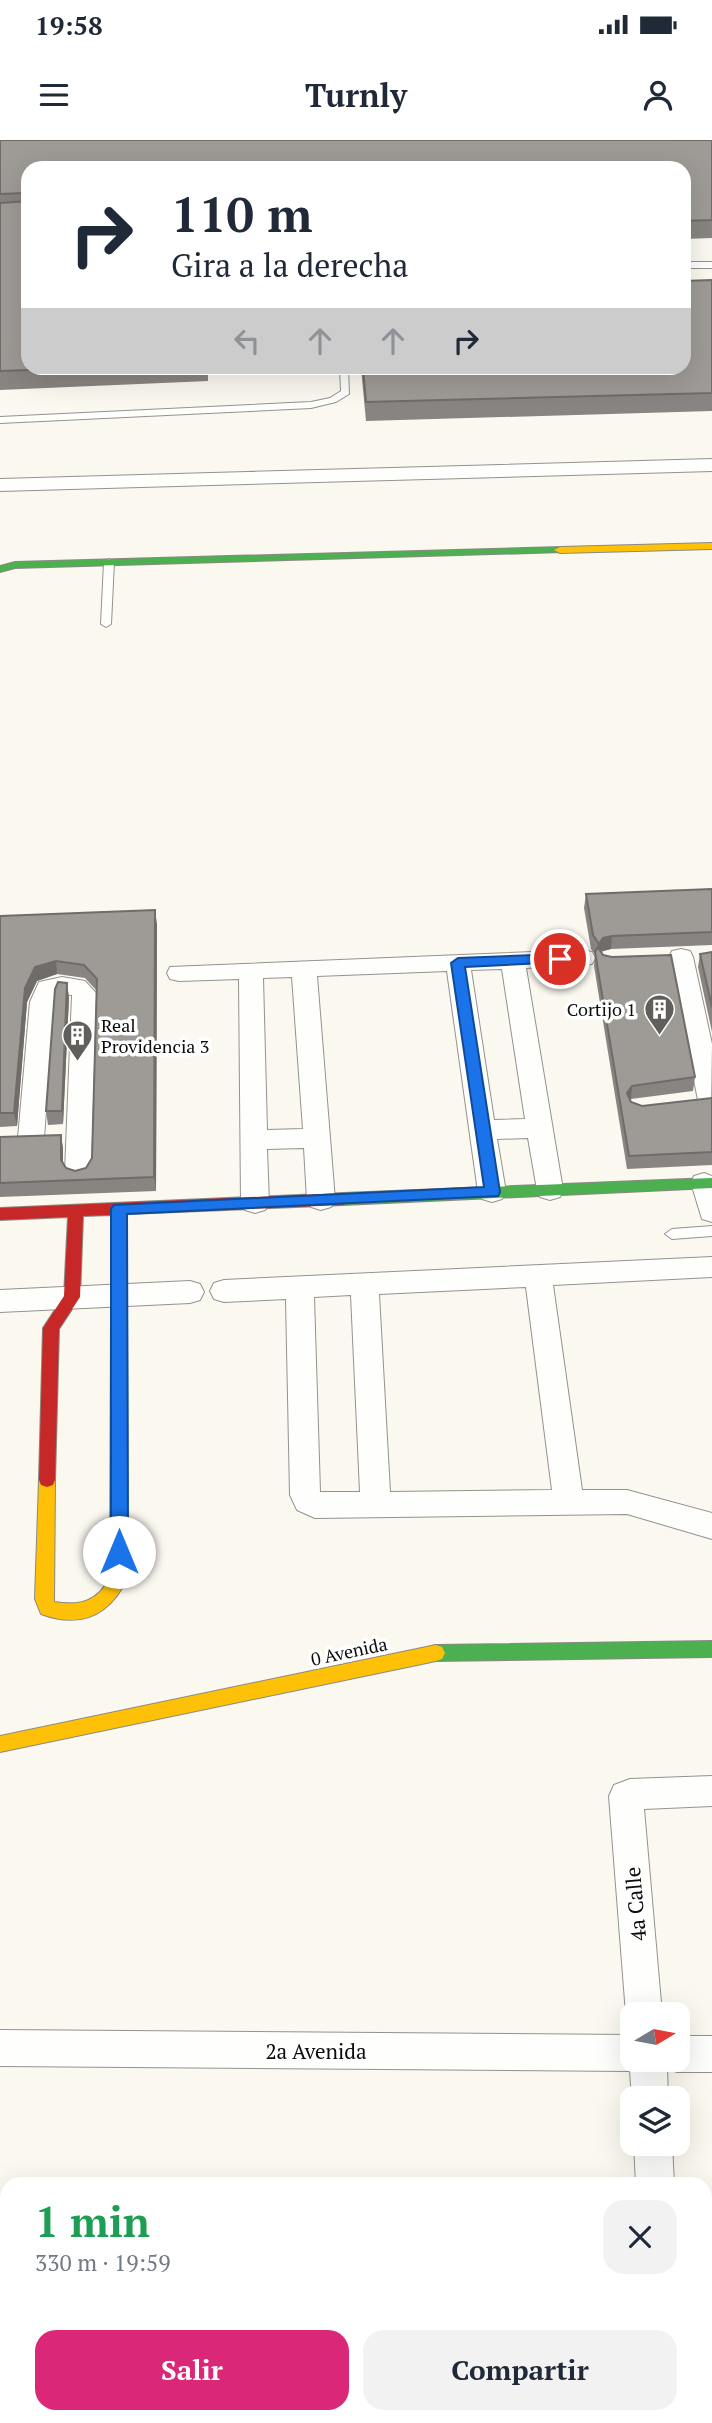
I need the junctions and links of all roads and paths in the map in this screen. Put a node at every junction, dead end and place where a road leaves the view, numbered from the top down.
1 (691, 265) edge
2 (712, 265) edge
3 (345, 375) edge
4 (0, 420) edge
5 (712, 465) edge
6 (0, 485) edge
7 (712, 546) edge
8 (109, 562) junction
9 (0, 569) edge
10 (106, 624) dead end
11 (583, 958) dead end
12 (653, 958) edge
13 (513, 961) junction
14 (458, 963) junction
15 (304, 968) junction
16 (251, 970) junction
17 (179, 973) dead end
18 (703, 1101) edge
19 (540, 1128) junction
20 (483, 1130) junction
21 (79, 1136) junction
22 (316, 1138) junction
23 (254, 1140) junction
24 (78, 1172) edge
25 (708, 1183) edge
26 (550, 1190) junction
27 (492, 1192) junction
28 (321, 1200) junction
29 (255, 1203) junction
30 (119, 1209) junction
31 (76, 1211) junction
32 (712, 1212) edge
33 (0, 1214) edge
34 (712, 1231) edge
35 (672, 1234) dead end
36 (712, 1267) edge
37 (538, 1275) junction
38 (364, 1283) junction
39 (300, 1286) junction
40 (224, 1291) dead end
41 (190, 1292) dead end
42 (117, 1295) junction
43 (72, 1297) junction
44 (0, 1301) edge
45 (569, 1503) junction
46 (376, 1506) junction
47 (712, 1526) edge
48 (712, 1649) edge
49 (0, 1744) edge
50 (712, 1791) edge
51 (643, 2002) edge
52 (0, 2048) edge
53 (620, 2053) edge
54 (690, 2054) edge
55 (712, 2054) edge
56 (654, 2156) edge
57 (655, 2177) edge

1 - 2 lane
3 - 4 lane
5 - 6 street
7 - 8 street
8 - 9 street
8 - 10 lane
11 - 13 street
12 - 18 street
13 - 14 street
13 - 19 street
14 - 15 street
14 - 20 street
15 - 16 street
15 - 22 street
16 - 17 street
16 - 23 street
19 - 20 street
19 - 26 street
20 - 27 street
21 - 21 street
21 - 24 street
22 - 23 street
22 - 28 street
23 - 29 street
25 - 26 street
25 - 32 street
26 - 27 street
27 - 28 street
28 - 29 street
29 - 30 street
30 - 31 street
30 - 42 street
31 - 33 street
31 - 43 street
34 - 35 lane
36 - 37 street
37 - 38 street
37 - 45 street
38 - 39 street
38 - 46 street
39 - 40 street
39 - 46 street
41 - 42 street
42 - 43 street
42 - 43 street
43 - 44 street
45 - 46 street
45 - 47 street
48 - 49 street, 0 Avenida
50 - 51 street, 4a Calle
52 - 53 street, 2a Avenida
54 - 55 street
56 - 57 street

